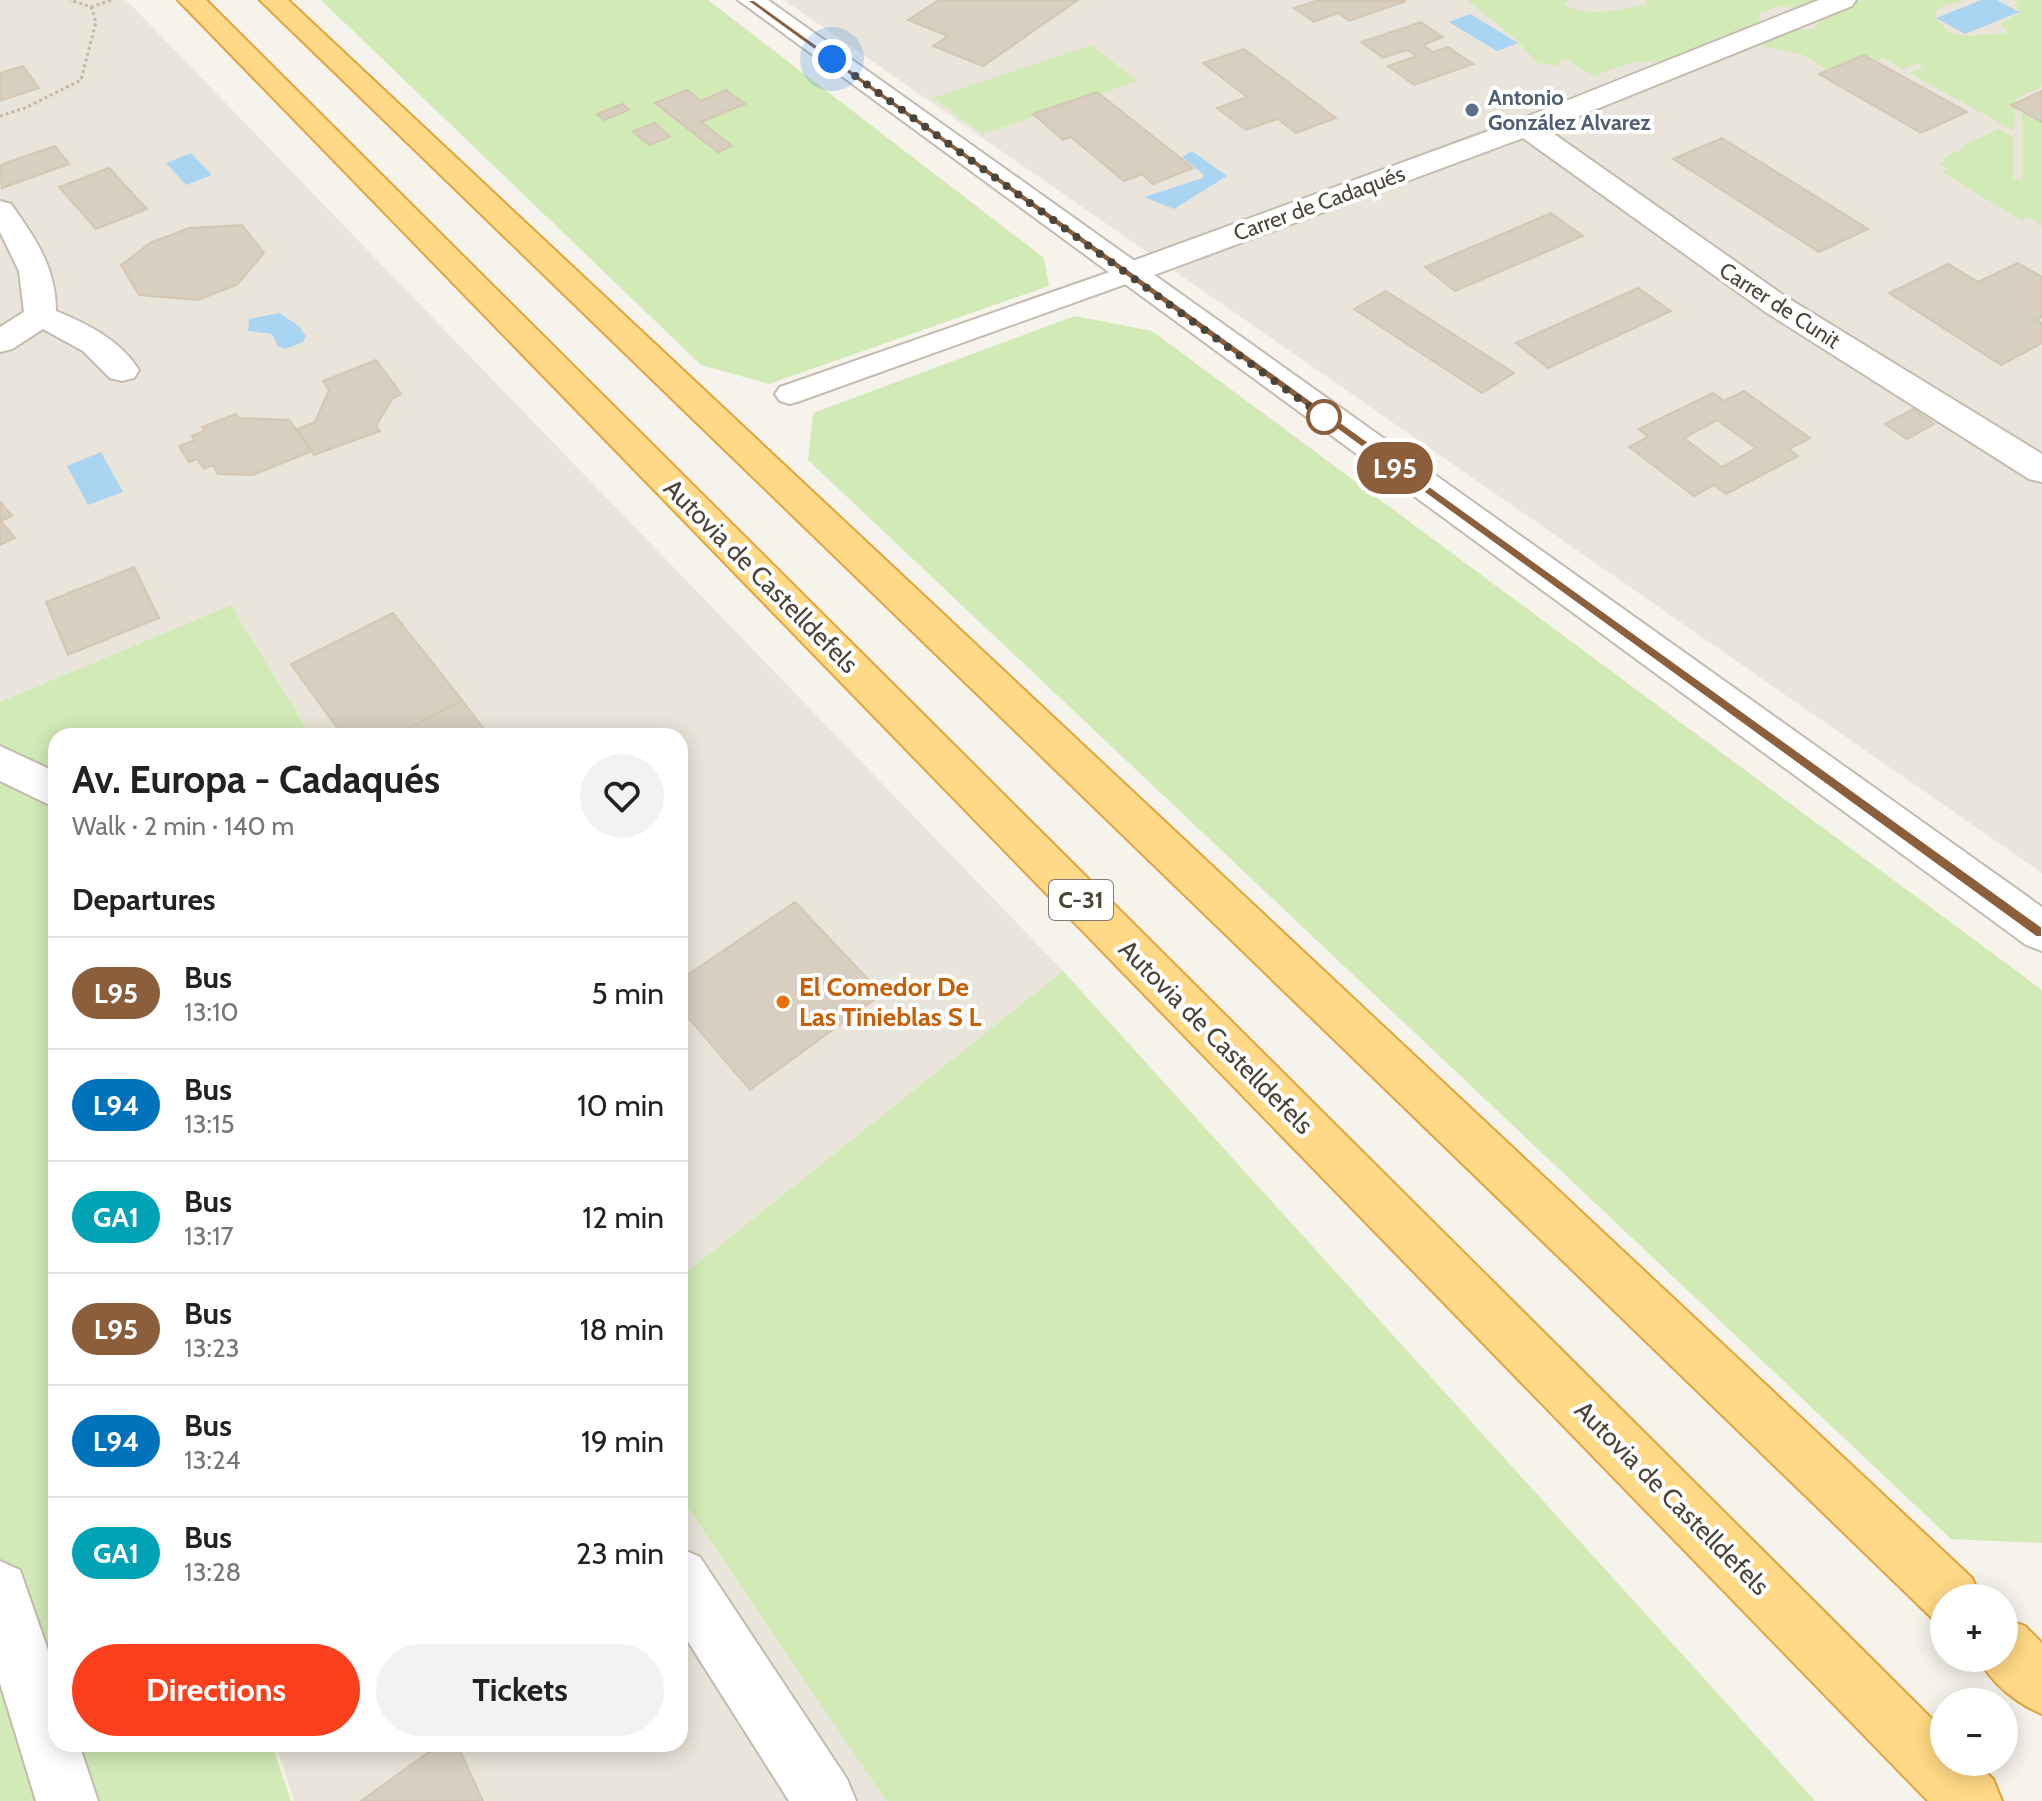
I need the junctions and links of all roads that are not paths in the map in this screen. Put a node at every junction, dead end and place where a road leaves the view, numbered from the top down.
1 (191, 0) edge
2 (273, 0) edge
3 (751, 0) edge
4 (1843, 0) edge
5 (1526, 127) junction
6 (0, 210) edge
7 (1127, 274) junction
8 (40, 316) junction
9 (0, 342) edge
10 (122, 370) dead end
11 (790, 394) dead end
12 (2042, 470) edge
13 (0, 762) edge
14 (48, 787) edge
15 (2042, 932) edge
16 (1937, 1584) edge
17 (688, 1589) edge
18 (0, 1590) edge
19 (2018, 1661) edge
20 (2042, 1684) edge
21 (48, 1741) edge
22 (51, 1752) edge
23 (67, 1801) edge
24 (825, 1801) edge
25 (1971, 1801) edge

1 - 25 highway, Autovia de Castelldefels / C-31
2 - 16 highway
3 - 7 street
4 - 5 street, Carrer de Cadaqués
5 - 7 street, Carrer de Cadaqués
5 - 12 street, Carrer de Cunit
6 - 8 street
7 - 11 street, Carrer de Cadaqués
7 - 15 street
8 - 9 street
8 - 10 street
13 - 14 street
17 - 24 street
18 - 21 street
19 - 20 highway
22 - 23 street

